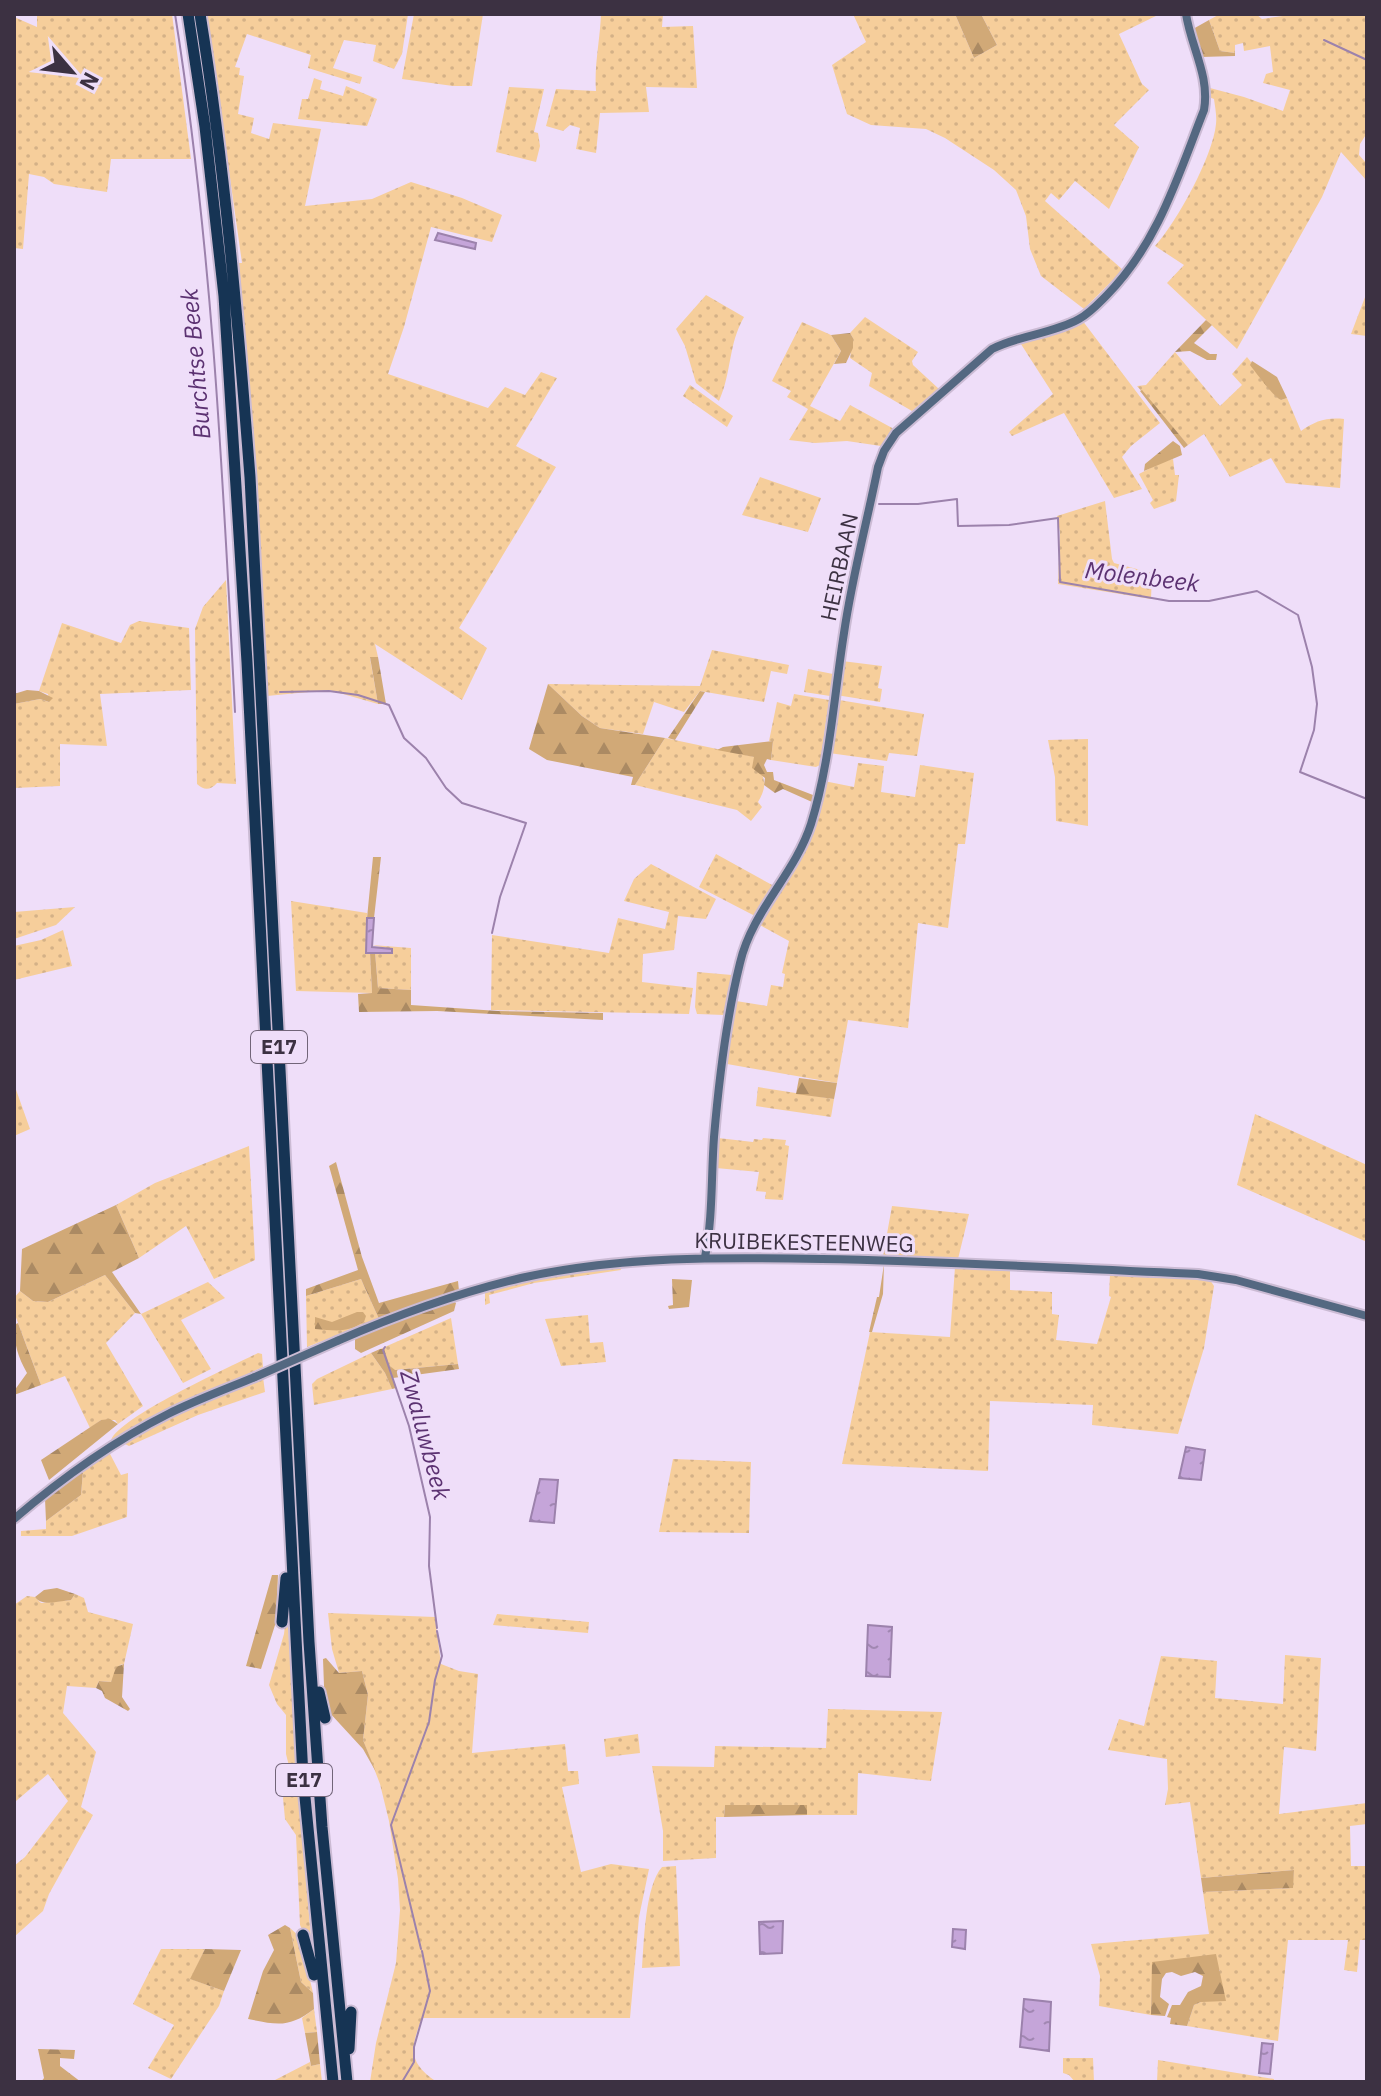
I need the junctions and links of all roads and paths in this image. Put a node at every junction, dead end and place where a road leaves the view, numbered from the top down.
1 (188, 14) edge
2 (200, 14) edge
3 (1186, 14) edge
4 (705, 1257) junction
5 (1367, 1316) edge
6 (14, 1519) edge
7 (290, 1549) junction
8 (282, 1622) dead end
9 (309, 1642) junction
10 (325, 1718) dead end
11 (303, 1935) dead end
12 (324, 2010) junction
13 (351, 2012) dead end
14 (333, 2082) edge
15 (347, 2082) edge

1 - 7 highway, E17
2 - 9 highway, E17
3 - 4 street, HEIRBAAN
4 - 5 street, KRUIBEKESTEENWEG
4 - 6 street, KRUIBEKESTEENWEG, bridge
7 - 8 highway
7 - 12 highway, E17
9 - 10 highway
9 - 15 highway, E17
11 - 12 highway
12 - 14 highway, E17
13 - 15 highway

